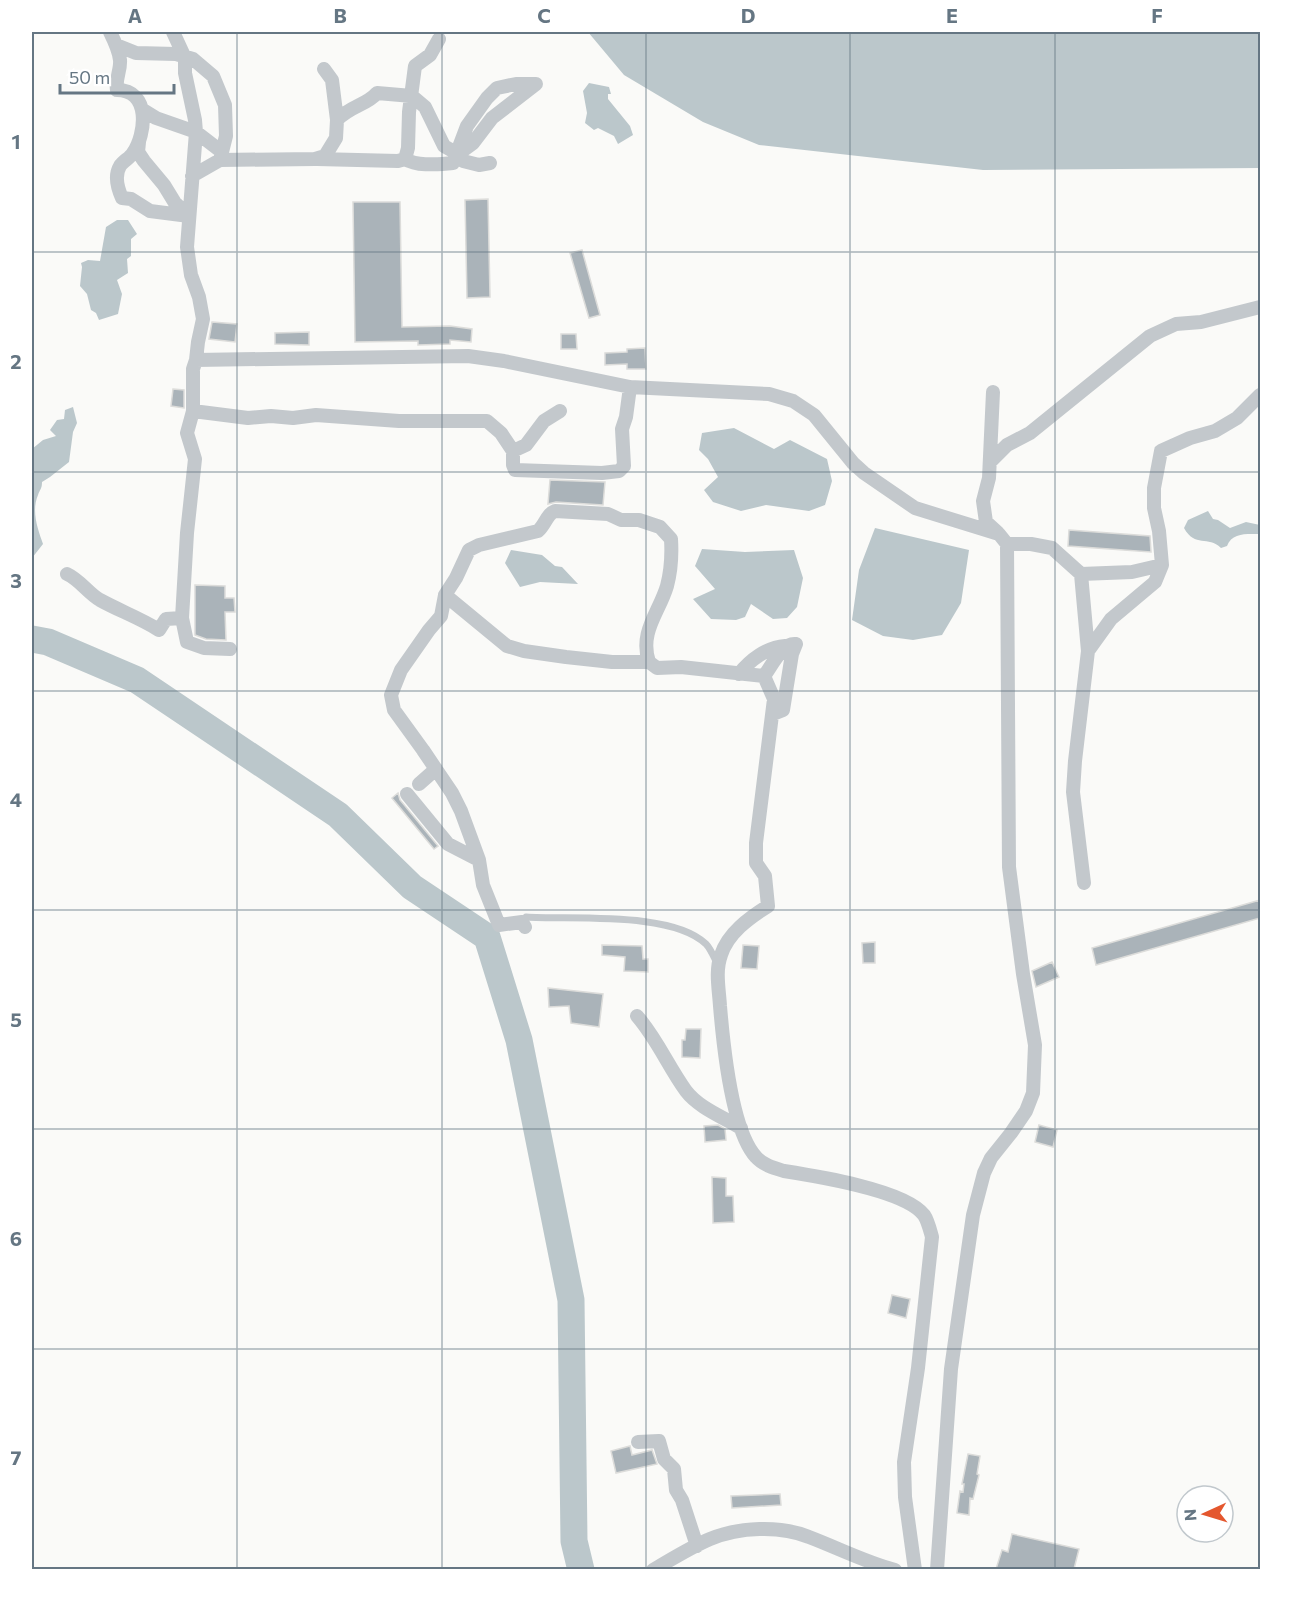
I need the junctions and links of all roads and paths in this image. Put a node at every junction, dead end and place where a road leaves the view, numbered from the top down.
1 (110, 32) edge
2 (173, 32) edge
3 (439, 39) dead end
4 (116, 45) junction
5 (185, 58) junction
6 (324, 69) dead end
7 (412, 96) junction
8 (143, 110) junction
9 (337, 120) junction
10 (196, 132) junction
11 (139, 142) junction
12 (458, 154) junction
13 (221, 156) junction
14 (315, 159) junction
15 (405, 159) junction
16 (490, 163) dead end
17 (192, 176) junction
18 (189, 216) junction
19 (1260, 307) edge
20 (196, 360) junction
21 (630, 387) junction
22 (993, 392) dead end
23 (1260, 395) edge
24 (193, 411) junction
25 (560, 411) dead end
26 (513, 451) junction
27 (990, 462) junction
28 (1003, 539) junction
29 (1162, 565) junction
30 (67, 574) dead end
31 (458, 574) junction
32 (1081, 574) junction
33 (445, 594) junction
34 (462, 608) junction
35 (182, 618) junction
36 (785, 646) junction
37 (230, 649) dead end
38 (1088, 651) junction
39 (649, 662) junction
40 (740, 674) junction
41 (764, 676) junction
42 (773, 714) junction
43 (436, 769) junction
44 (419, 784) dead end
45 (407, 794) dead end
46 (478, 860) junction
47 (1084, 883) dead end
48 (524, 925) joint
49 (719, 966) junction
50 (637, 1016) dead end
51 (741, 1128) junction
52 (638, 1442) dead end
53 (697, 1545) junction
54 (653, 1569) edge
55 (896, 1569) edge
56 (915, 1569) edge
57 (937, 1569) edge

1 - 4 street
2 - 5 street
3 - 7 street
4 - 5 street
4 - 8 street
5 - 10 street
5 - 13 street
6 - 9 street
7 - 9 street
7 - 12 street
7 - 15 street
8 - 10 street
8 - 11 street
9 - 14 street
10 - 13 street
10 - 17 street
11 - 18 street
11 - 18 street
12 - 12 street
12 - 15 street
12 - 16 street
13 - 14 street
13 - 17 street
14 - 15 street
17 - 18 street
18 - 20 street
19 - 27 street
20 - 21 street
20 - 24 street
21 - 26 street
21 - 28 street
22 - 27 street
23 - 29 street
24 - 26 street
24 - 35 street
25 - 26 street
27 - 28 street
28 - 32 street
28 - 57 street
29 - 32 street
29 - 38 street
30 - 35 street
31 - 33 street
31 - 34 street
31 - 39 street
32 - 38 street
33 - 34 street
33 - 43 street
34 - 39 street
35 - 37 street
36 - 40 street
36 - 41 street
36 - 42 street
38 - 47 street
39 - 40 street
40 - 41 street
41 - 42 street
42 - 49 street
43 - 44 street
43 - 46 street
45 - 46 street
46 - 48 street
48 - 49 lane
49 - 51 street
50 - 51 street
51 - 56 street
52 - 53 street
53 - 54 street
53 - 55 street

